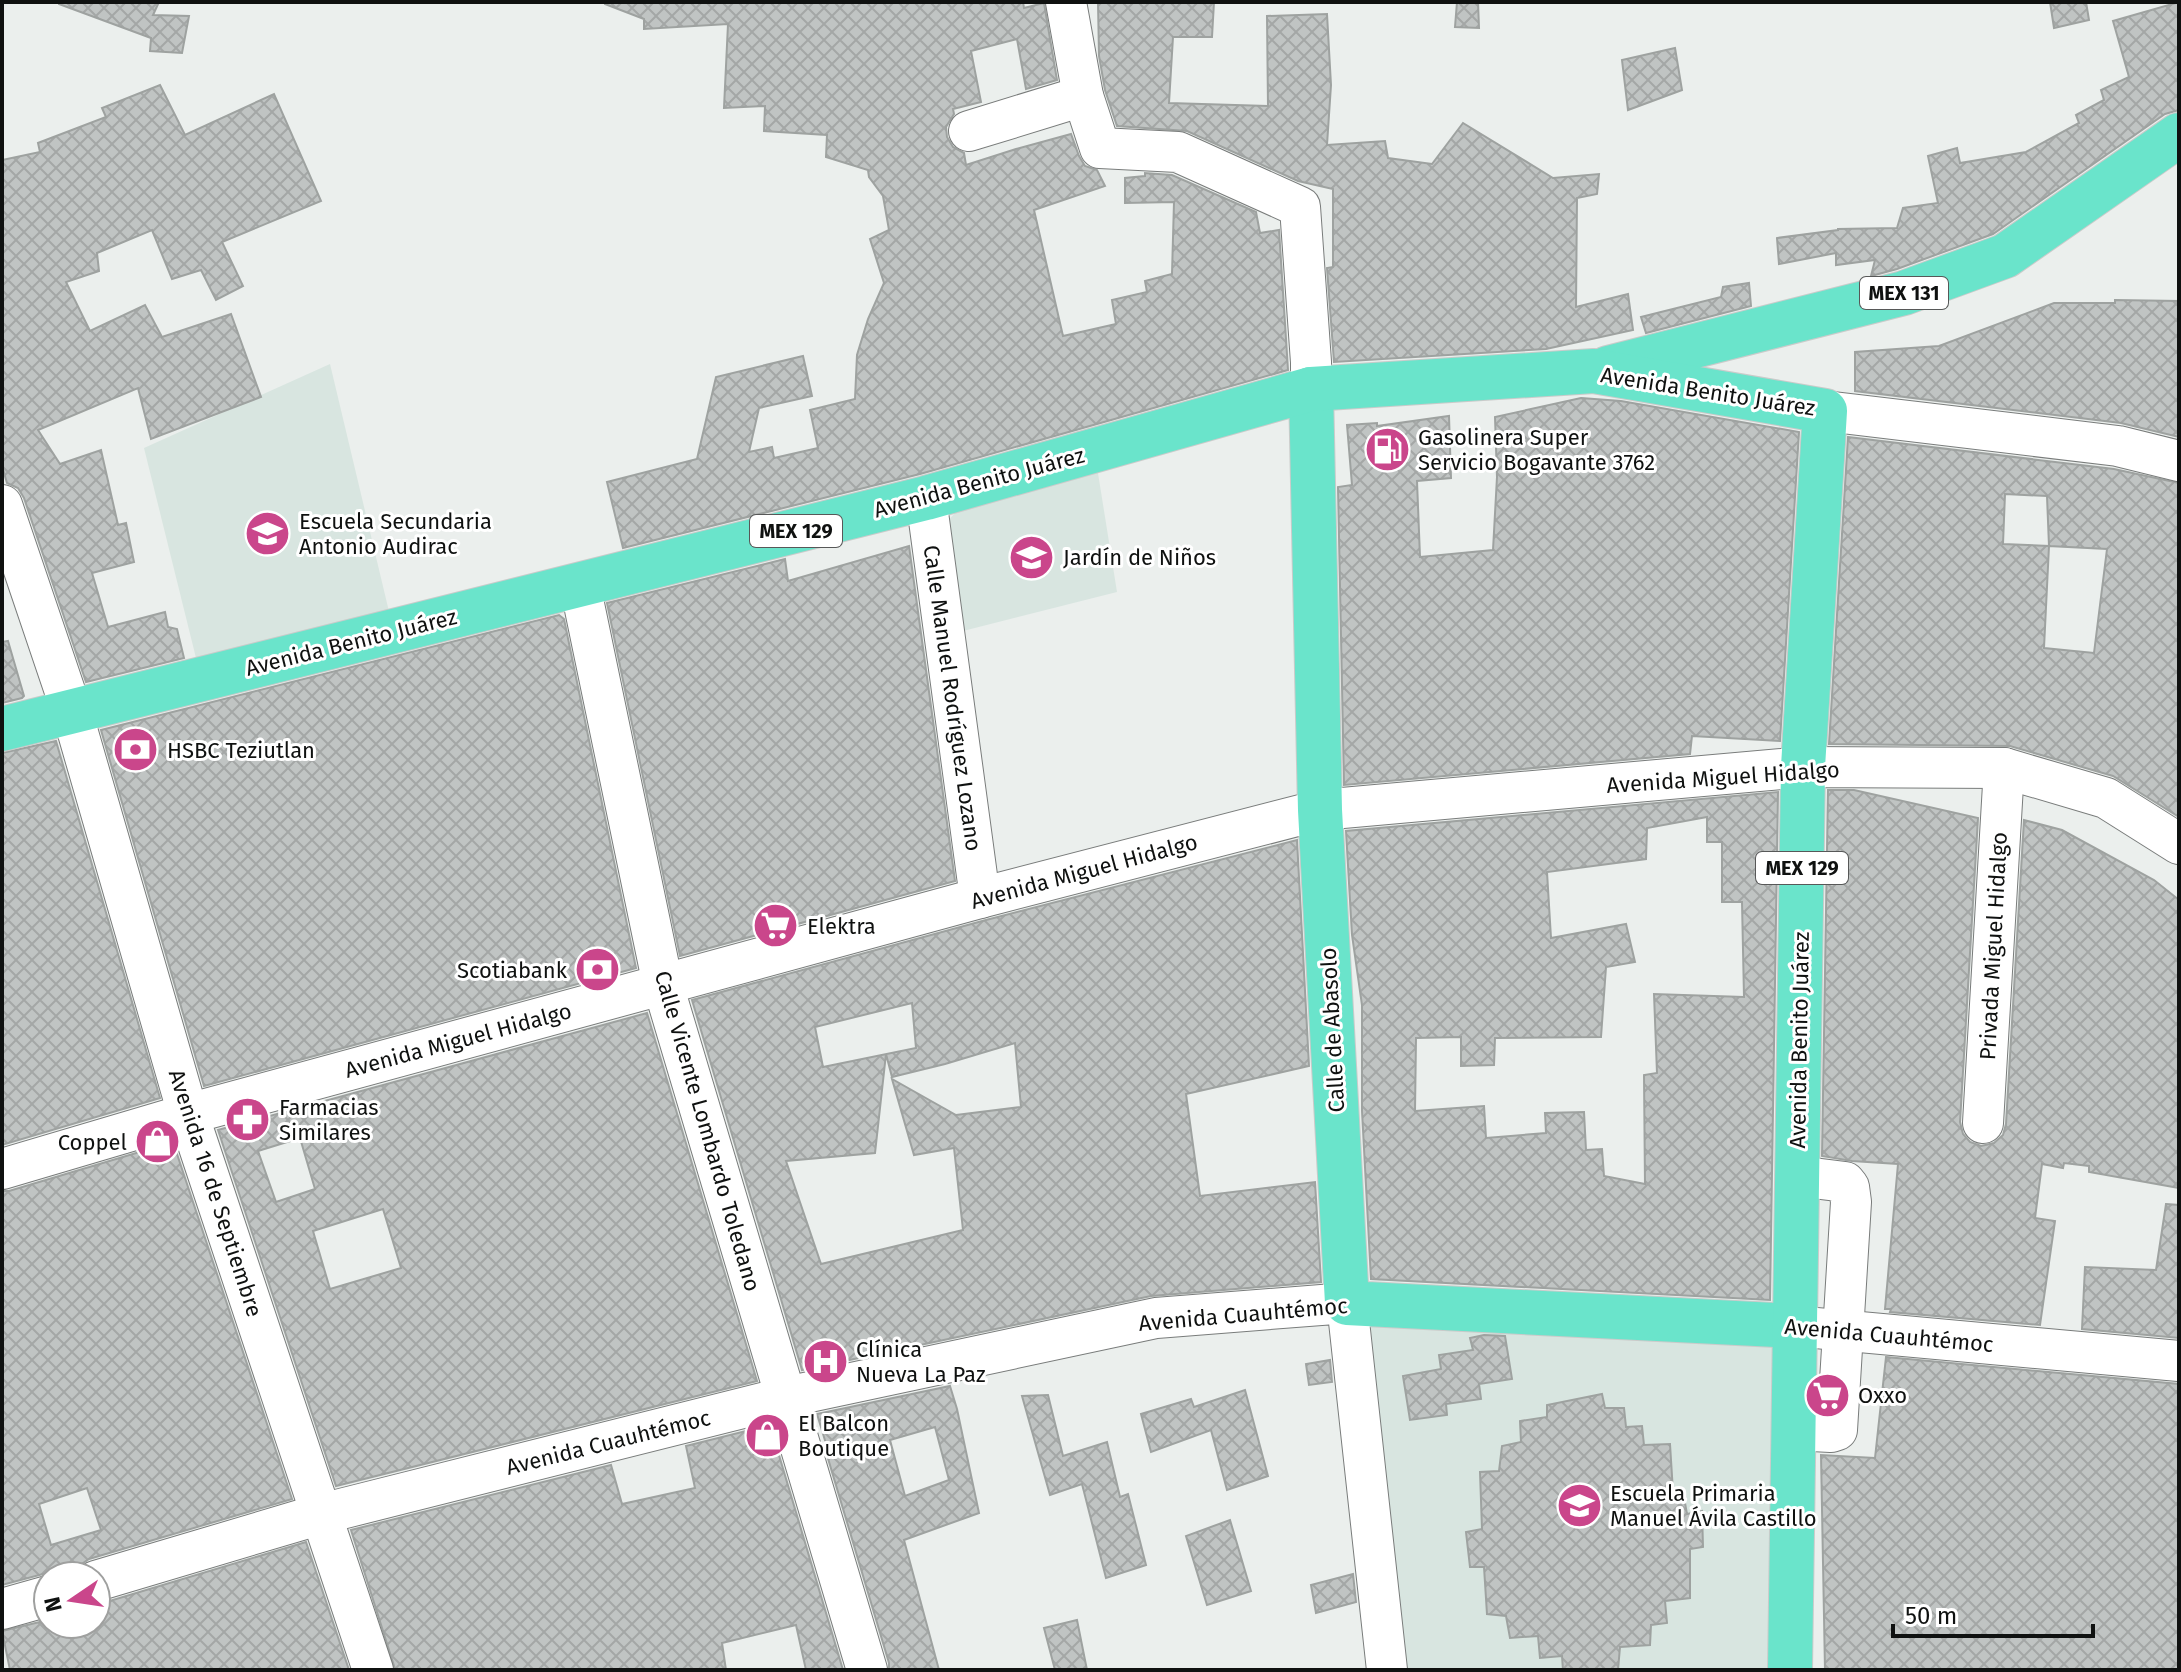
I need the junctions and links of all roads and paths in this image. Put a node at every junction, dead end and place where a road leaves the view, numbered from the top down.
1 (1066, 2) edge
2 (1083, 96) junction
3 (969, 131) dead end
4 (2179, 135) edge
5 (1594, 371) junction
6 (1311, 389) junction
7 (1825, 411) junction
8 (2179, 461) edge
9 (926, 498) junction
10 (2, 505) edge
11 (580, 585) junction
12 (72, 712) junction
13 (2, 729) edge
14 (1803, 767) junction
15 (2004, 768) junction
16 (1320, 810) junction
17 (2179, 844) edge
18 (980, 898) junction
19 (663, 985) junction
20 (188, 1114) junction
21 (1983, 1123) dead end
22 (2, 1169) edge
23 (1797, 1176) junction
24 (1347, 1303) junction
25 (1794, 1326) junction
26 (1844, 1331) junction
27 (2179, 1361) edge
28 (786, 1397) junction
29 (1793, 1430) junction
30 (321, 1514) junction
31 (112, 1576) edge
32 (32, 1601) edge
33 (2, 1609) edge
34 (373, 1670) edge
35 (867, 1670) edge
36 (1387, 1670) edge
37 (1790, 1670) edge

1 - 2 street
2 - 3 street
2 - 6 street
4 - 5 main road, MEX 131
5 - 6 main road, Avenida Benito Juárez / MEX 129
5 - 7 main road, Avenida Benito Juárez / MEX 129
6 - 9 main road, Avenida Benito Juárez / MEX 129
6 - 16 main road, Calle de Abasolo
7 - 8 street, Avenida Benito Juárez
7 - 14 main road, Avenida Benito Juárez / MEX 129
9 - 11 main road, Avenida Benito Juárez / MEX 129
9 - 18 street, Calle Manuel Rodríguez Lozano
10 - 12 street, Avenida 16 de Septiembre
11 - 12 main road, Avenida Benito Juárez / MEX 129
11 - 19 street, Calle Vicente Lombardo Toledano
12 - 13 main road, Avenida Benito Juárez / MEX 129
12 - 20 street, Avenida 16 de Septiembre
14 - 15 street, Avenida Miguel Hidalgo
14 - 16 street, Avenida Miguel Hidalgo
14 - 23 main road, Avenida Benito Juárez / MEX 129
15 - 17 street, Avenida Miguel Hidalgo
15 - 21 street, Privada Miguel Hidalgo
16 - 18 street, Avenida Miguel Hidalgo
16 - 24 main road, Calle de Abasolo
18 - 19 street, Avenida Miguel Hidalgo
19 - 20 street, Avenida Miguel Hidalgo
19 - 28 street, Calle Vicente Lombardo Toledano
20 - 22 street, Avenida Miguel Hidalgo
20 - 30 street, Avenida 16 de Septiembre
23 - 25 main road, Avenida Benito Juárez / MEX 129
23 - 26 street
24 - 25 main road, Avenida Cuauhtémoc
24 - 28 street, Avenida Cuauhtémoc
24 - 36 street, Calle de Abasolo
25 - 26 street, Avenida Cuauhtémoc
25 - 29 main road, Avenida Benito Juárez / MEX 129
26 - 27 street, Avenida Cuauhtémoc
26 - 29 street
28 - 30 street, Avenida Cuauhtémoc
28 - 35 street, Calle Vicente Lombardo Toledano
29 - 37 main road, Avenida Benito Juárez / MEX 129
30 - 31 street, Avenida Cuauhtémoc
30 - 34 street, Avenida 16 de Septiembre
32 - 33 street

